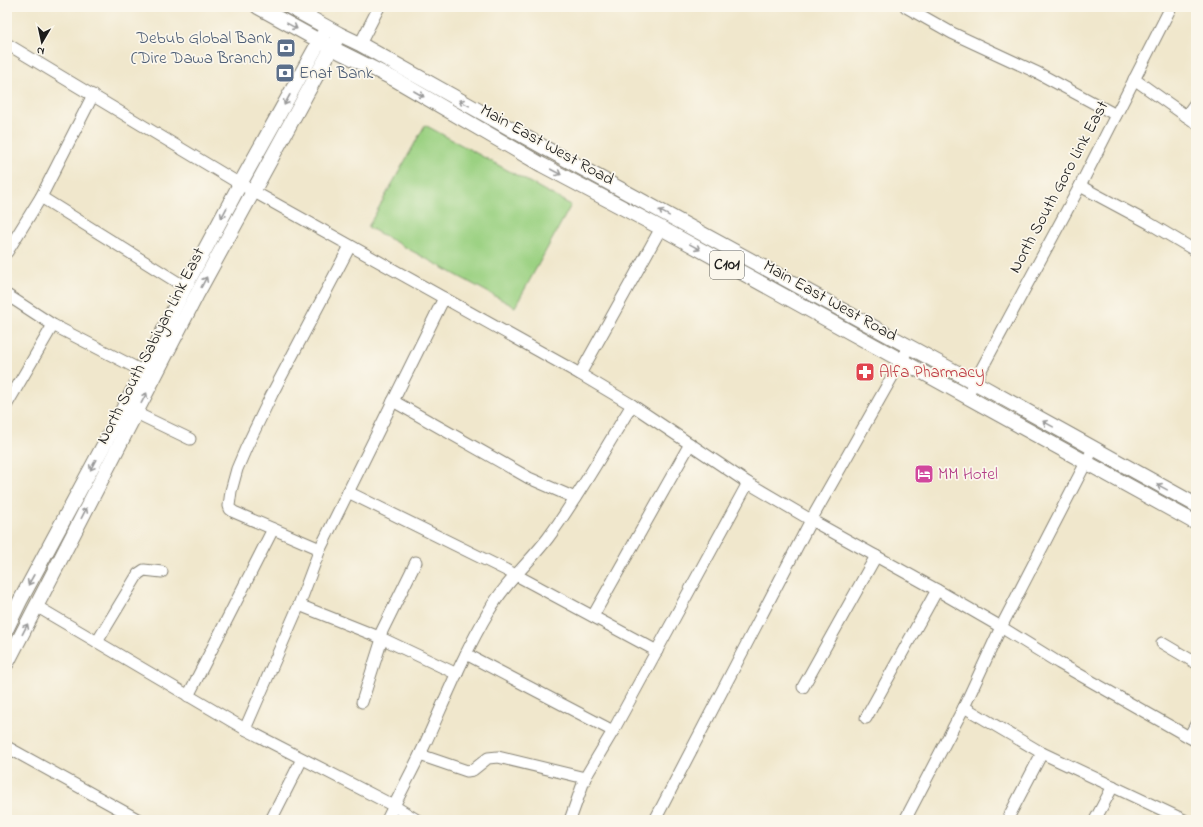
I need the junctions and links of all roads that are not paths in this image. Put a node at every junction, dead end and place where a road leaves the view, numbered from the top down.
1 (258, 7) edge
2 (290, 7) edge
3 (379, 7) edge
4 (906, 7) edge
5 (1171, 7) edge
6 (333, 31) junction
7 (326, 44) junction
8 (360, 44) junction
9 (9, 49) edge
10 (399, 74) junction
11 (1134, 79) junction
12 (93, 95) junction
13 (1196, 102) edge
14 (1116, 116) junction
15 (1186, 116) junction
16 (1196, 123) edge
17 (544, 148) junction
18 (536, 162) junction
19 (240, 184) junction
20 (1080, 186) junction
21 (621, 189) junction
22 (253, 190) junction
23 (41, 197) junction
24 (613, 203) junction
25 (687, 226) junction
26 (661, 228) junction
27 (680, 239) junction
28 (350, 246) junction
29 (1196, 251) edge
30 (7, 252) edge
31 (185, 286) junction
32 (7, 296) edge
33 (444, 298) junction
34 (53, 324) junction
35 (909, 346) junction
36 (901, 361) junction
37 (580, 374) junction
38 (149, 375) junction
39 (974, 382) junction
40 (967, 396) junction
41 (393, 401) junction
42 (7, 404) edge
43 (632, 405) junction
44 (136, 413) junction
45 (190, 439) dead end
46 (690, 444) junction
47 (1093, 449) junction
48 (1086, 463) junction
49 (748, 483) junction
50 (348, 492) junction
51 (575, 498) junction
52 (1196, 505) edge
53 (811, 520) junction
54 (1196, 523) edge
55 (272, 528) junction
56 (320, 549) junction
57 (876, 556) junction
58 (416, 562) dead end
59 (162, 572) dead end
60 (516, 575) junction
61 (937, 590) junction
62 (299, 605) junction
63 (36, 606) junction
64 (594, 616) junction
65 (1001, 627) junction
66 (7, 628) edge
67 (381, 638) junction
68 (97, 642) junction
69 (1162, 643) dead end
70 (657, 651) junction
71 (466, 654) junction
72 (7, 663) edge
73 (1196, 663) edge
74 (457, 674) junction
75 (803, 687) dead end
76 (188, 696) junction
77 (362, 702) dead end
78 (964, 707) junction
79 (866, 718) dead end
80 (1196, 724) edge
81 (245, 729) junction
82 (613, 730) junction
83 (1193, 739) edge
84 (7, 746) edge
85 (1042, 753) junction
86 (420, 755) junction
87 (302, 759) junction
88 (584, 778) junction
89 (1112, 786) junction
90 (394, 806) junction
91 (139, 820) edge
92 (271, 820) edge
93 (387, 820) edge
94 (417, 820) edge
95 (570, 820) edge
96 (655, 820) edge
97 (905, 820) edge
98 (1007, 820) edge
99 (1095, 820) edge
100 (1184, 820) edge

1 -> 7 main road, Main East West Road / C101
2 - 6 main road, Main East West Road / C101
3 - 8 street
4 - 14 street
5 - 11 street, North South Goro Link East
6 - 7 main road
6 - 8 main road, Main East West Road / C101
7 - 10 main road, Main East West Road / C101
7 -> 19 main road, North South Sabiyan Link East
7 - 22 main road, North South Sabiyan Link East
8 - 10 main road, Main East West Road / C101
9 - 12 street
17 -> 10 main road, Main East West Road / C101
10 -> 18 main road, Main East West Road / C101
11 - 14 street, North South Goro Link East
11 - 15 street
12 - 19 street
12 - 23 street
13 - 15 street
14 - 20 street, North South Goro Link East
15 - 16 street
17 - 18 main road
17 - 21 main road, Main East West Road / C101
18 -> 24 main road, Main East West Road / C101
19 - 22 street
19 -> 31 main road, North South Sabiyan Link East
20 - 29 street
20 - 39 street, North South Goro Link East
21 - 24 main road
25 -> 21 main road, Main East West Road / C101
22 - 28 street
38 -> 22 main road, North South Sabiyan Link East
23 - 30 street
23 - 31 street
24 - 26 main road, Main East West Road / C101
25 - 27 main road
25 - 35 main road, Main East West Road / C101
26 - 27 main road, Main East West Road / C101
26 - 37 street
27 -> 36 main road, Main East West Road / C101
28 - 33 street
28 - 55 street
31 - 38 main road, North South Sabiyan Link East
32 - 34 street
33 - 37 street
33 - 41 street
34 - 38 street
34 - 42 street
35 - 36 street
35 - 39 main road, Main East West Road / C101
36 - 40 main road, Main East West Road / C101
36 - 53 street
37 - 43 street
44 -> 38 main road, North South Sabiyan Link East
38 -> 66 main road, North South Sabiyan Link East
39 - 40 street, North South Goro Link East
47 -> 39 main road, Main East West Road / C101
40 - 48 main road, Main East West Road / C101
41 - 50 street
41 - 51 street
43 - 46 street
43 - 51 street
44 - 45 street
63 -> 44 main road, North South Sabiyan Link East
46 - 49 street
46 - 64 street
47 - 48 street
52 -> 47 main road, Main East West Road / C101
48 - 54 main road, Main East West Road / C101
48 - 65 street
49 - 53 street
49 - 70 street
50 - 56 street
50 - 60 street
51 - 60 street
53 - 57 street
53 - 96 street
55 - 56 street
55 - 76 street
56 - 62 street
57 - 61 street
57 - 75 street
58 - 67 street
59 - 68 street
60 - 64 street
60 - 71 street
61 - 65 street
61 - 79 street
62 - 67 street
62 - 81 street
63 - 68 street
72 -> 63 main road, North South Sabiyan Link East
64 - 70 street
65 - 78 street
65 - 83 street
67 - 74 street
67 - 77 street
68 - 76 street
69 - 73 street
70 - 82 street
71 - 74 street
71 - 82 street
74 - 86 street
76 - 81 street
78 - 85 street
78 - 97 street
80 - 83 street
81 - 87 street
82 - 88 street
84 - 91 street
85 - 89 street
85 - 98 street
86 - 88 street
86 - 90 street
87 - 90 street
87 - 92 street
88 - 95 street
89 - 99 street
89 - 100 street
90 - 93 street
90 - 94 street

